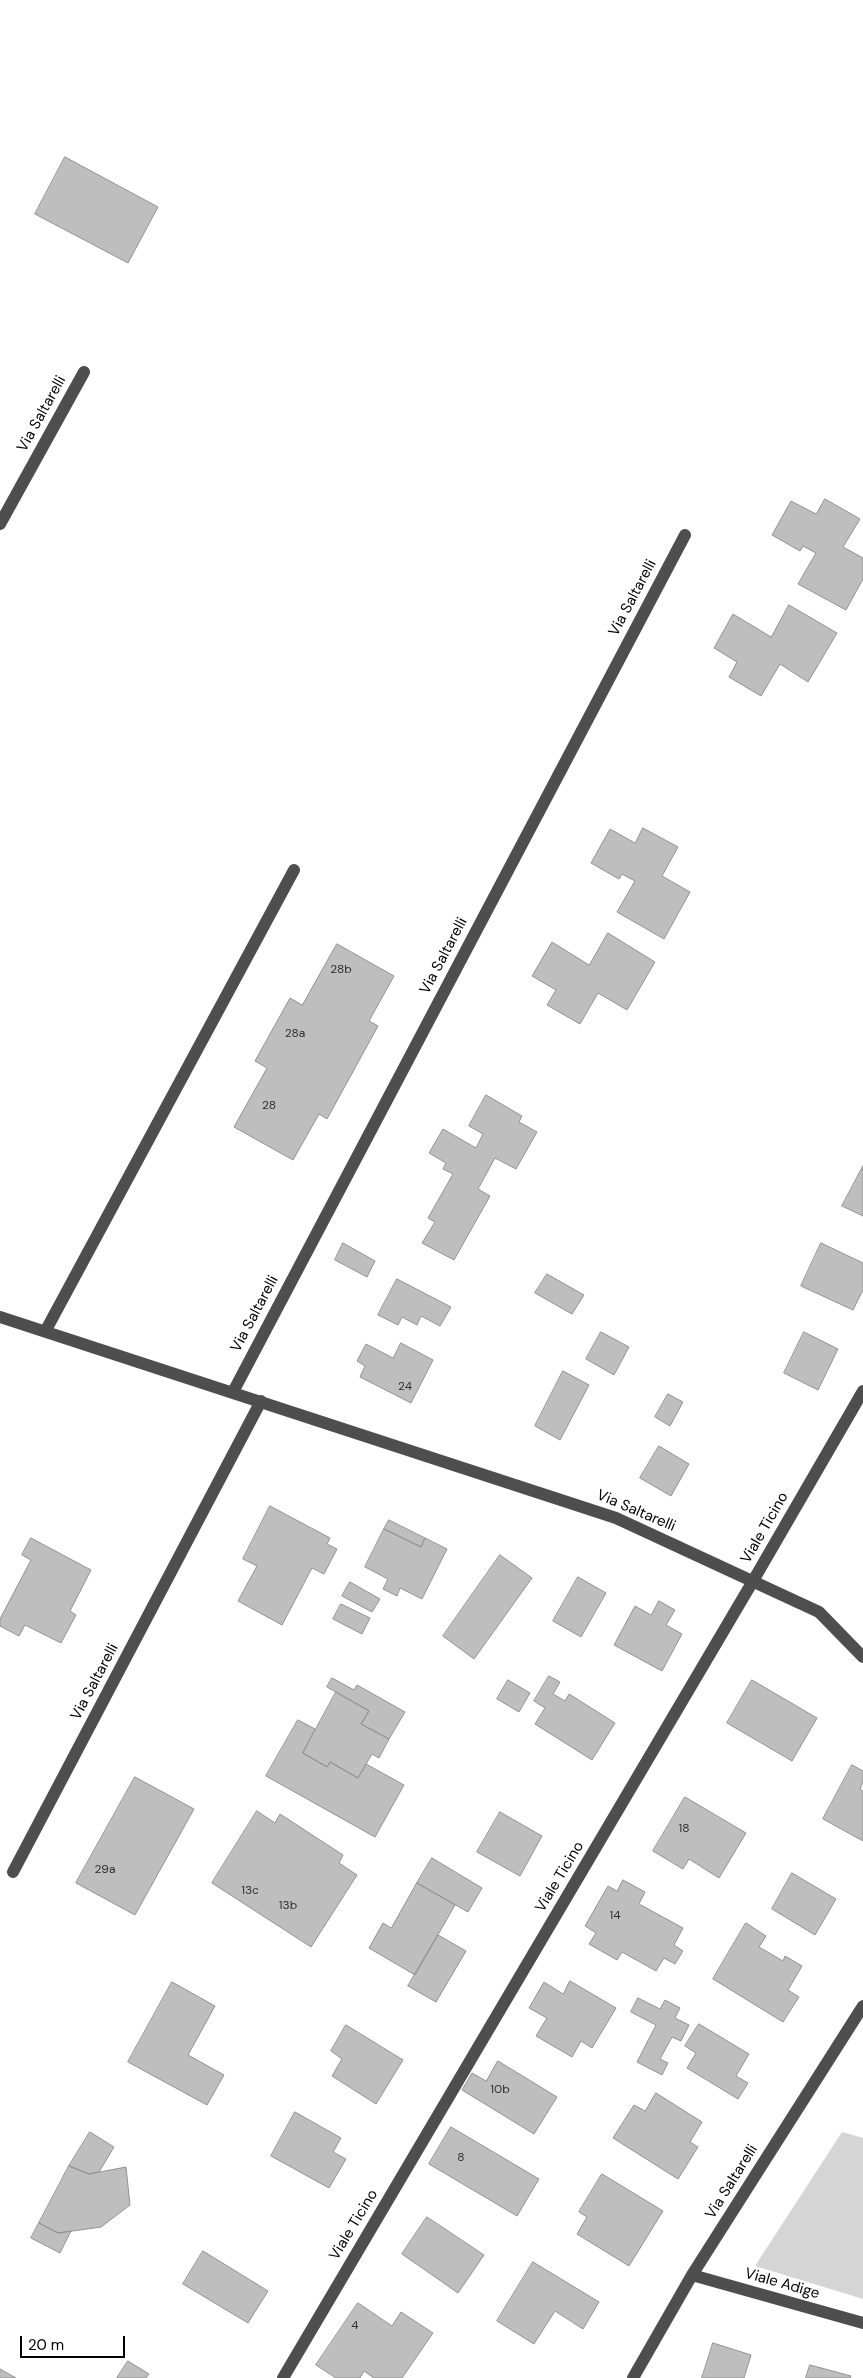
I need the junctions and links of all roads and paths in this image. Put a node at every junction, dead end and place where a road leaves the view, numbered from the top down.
1 (84, 372) dead end
2 (0, 524) edge
3 (685, 535) dead end
4 (294, 870) dead end
5 (0, 1316) edge
6 (46, 1330) junction
7 (863, 1391) edge
8 (233, 1392) junction
9 (261, 1401) junction
10 (753, 1582) junction
11 (863, 1656) edge
12 (13, 1872) dead end
13 (863, 2006) edge
14 (692, 2275) junction
15 (863, 2323) edge
16 (283, 2378) edge
17 (633, 2378) edge

1 - 2 street, Via Saltarelli
3 - 8 street, Via Saltarelli
4 - 6 street
5 - 6 street, Via Saltarelli
6 - 8 street, Via Saltarelli
7 - 10 street, Viale Ticino
8 - 9 street, Via Saltarelli
9 - 10 street, Via Saltarelli
9 - 12 street, Via Saltarelli
10 - 11 street, Via Saltarelli
10 - 16 street, Viale Ticino
13 - 14 street, Via Saltarelli
14 - 15 street, Viale Adige
14 - 17 street, Via Saltarelli

